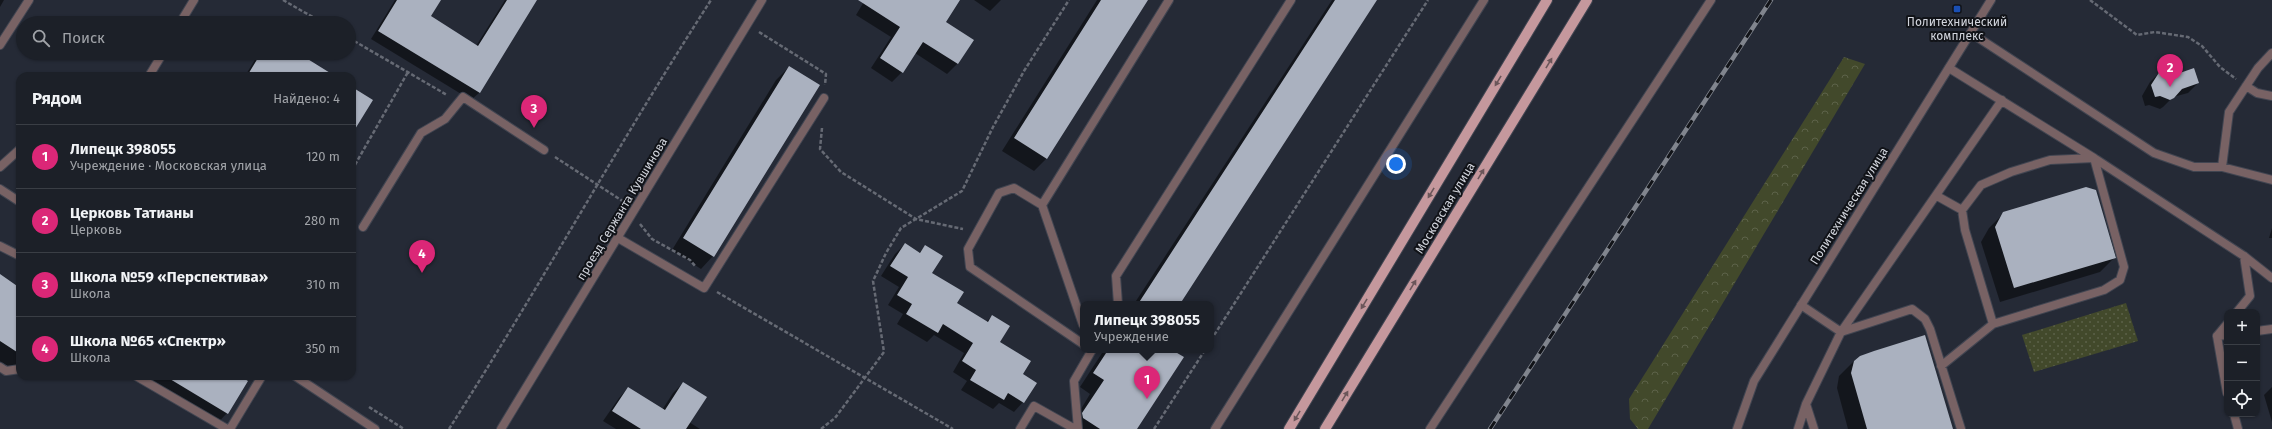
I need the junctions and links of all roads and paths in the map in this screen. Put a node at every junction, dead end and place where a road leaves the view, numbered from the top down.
1 (28, 0) edge
2 (194, 0) edge
3 (283, 0) edge
4 (710, 0) edge
5 (762, 0) edge
6 (1069, 0) edge
7 (1169, 0) edge
8 (1291, 0) edge
9 (1428, 0) edge
10 (1484, 0) edge
11 (1547, 0) edge
12 (1587, 0) edge
13 (1712, 0) edge
14 (1991, 0) edge
15 (2090, 0) edge
16 (18, 16) edge
17 (184, 16) edge
18 (311, 16) edge
19 (16, 19) edge
20 (756, 30) dead end
21 (1971, 33) junction
22 (356, 42) edge
23 (0, 45) edge
24 (2272, 53) edge
25 (158, 60) edge
26 (1949, 68) junction
27 (151, 72) edge
28 (408, 72) junction
29 (2246, 86) junction
30 (2272, 96) edge
31 (824, 98) junction
32 (2002, 100) junction
33 (459, 101) junction
34 (544, 150) joint
35 (16, 153) edge
36 (2094, 158) junction
37 (356, 163) edge
38 (0, 167) edge
39 (2222, 167) junction
40 (2272, 180) edge
41 (598, 185) junction
42 (0, 189) edge
43 (1937, 196) junction
44 (16, 199) edge
45 (1042, 205) junction
46 (635, 209) junction
47 (1962, 210) junction
48 (916, 219) junction
49 (363, 227) dead end
50 (978, 232) junction
51 (618, 238) junction
52 (0, 246) edge
53 (16, 254) edge
54 (2244, 256) junction
55 (2272, 278) edge
56 (708, 282) junction
57 (1118, 301) edge
58 (1801, 305) junction
59 (2239, 309) edge
60 (1080, 316) edge
61 (1993, 324) junction
62 (2224, 328) edge
63 (2272, 329) edge
64 (2260, 331) edge
65 (1841, 332) junction
66 (1214, 335) edge
67 (2224, 335) edge
68 (2218, 336) junction
69 (1080, 342) edge
70 (1089, 353) edge
71 (1203, 353) edge
72 (1941, 366) junction
73 (0, 367) edge
74 (16, 370) edge
75 (863, 378) junction
76 (143, 380) edge
77 (260, 380) edge
78 (301, 380) edge
79 (2225, 381) edge
80 (1806, 404) junction
81 (2235, 417) edge
82 (227, 429) edge
83 (230, 429) edge
84 (375, 429) edge
85 (449, 429) edge
86 (501, 429) edge
87 (821, 429) edge
88 (953, 429) edge
89 (1020, 429) edge
90 (1077, 429) edge
91 (1154, 429) edge
92 (1215, 429) edge
93 (1289, 429) edge
94 (1325, 429) edge
95 (1430, 429) edge
96 (1737, 429) edge
97 (1798, 429) edge
98 (1814, 429) edge
99 (1961, 429) edge
100 (2238, 429) edge

1 - 16 street
2 - 17 street
3 - 18 path
4 - 41 path
5 - 46 street, проезд Сержанта Кувшинова
6 - 48 path
7 - 45 street
8 - 57 street
9 - 66 path
10 - 92 street
11 -> 93 main road, Московская улица
94 -> 12 main road, Московская улица
13 - 95 street
14 - 21 street, Политехническая улица
15 - 29 path
19 - 23 street
20 - 31 path
21 - 26 street, Политехническая улица
21 - 39 street
22 - 28 path
24 - 29 street
25 - 27 street
26 - 32 street
26 - 58 street, Политехническая улица
28 - 33 path
28 - 37 path
29 - 30 street
29 - 39 street
31 - 48 path
31 - 56 street
32 - 36 street
32 - 43 street
33 - 34 street
33 - 49 street
34 - 41 path
35 - 38 street
36 - 47 street
36 - 54 street
36 - 61 street
39 - 40 street
41 - 46 path
41 - 85 path
42 - 44 street
43 - 47 street
43 - 65 street
45 - 50 street
45 - 60 street
46 - 51 street, проезд Сержанта Кувшинова
46 - 56 path
47 - 61 street
48 - 50 path
48 - 75 path
50 - 69 street
51 - 56 street
51 - 86 street, проезд Сержанта Кувшинова
52 - 53 street
54 - 55 street
54 - 59 street
56 - 75 path
58 - 65 street
58 - 96 street, Политехническая улица
61 - 72 street
62 - 68 street
63 - 64 street
65 - 72 street
65 - 80 street
67 - 68 street
68 - 79 street
70 - 90 street
71 - 91 path
72 - 99 street
73 - 74 street
75 - 87 path
75 - 88 path
76 - 82 street
77 - 83 street
78 - 84 street
80 - 97 street
80 - 98 street
81 - 100 street
89 - 90 street

